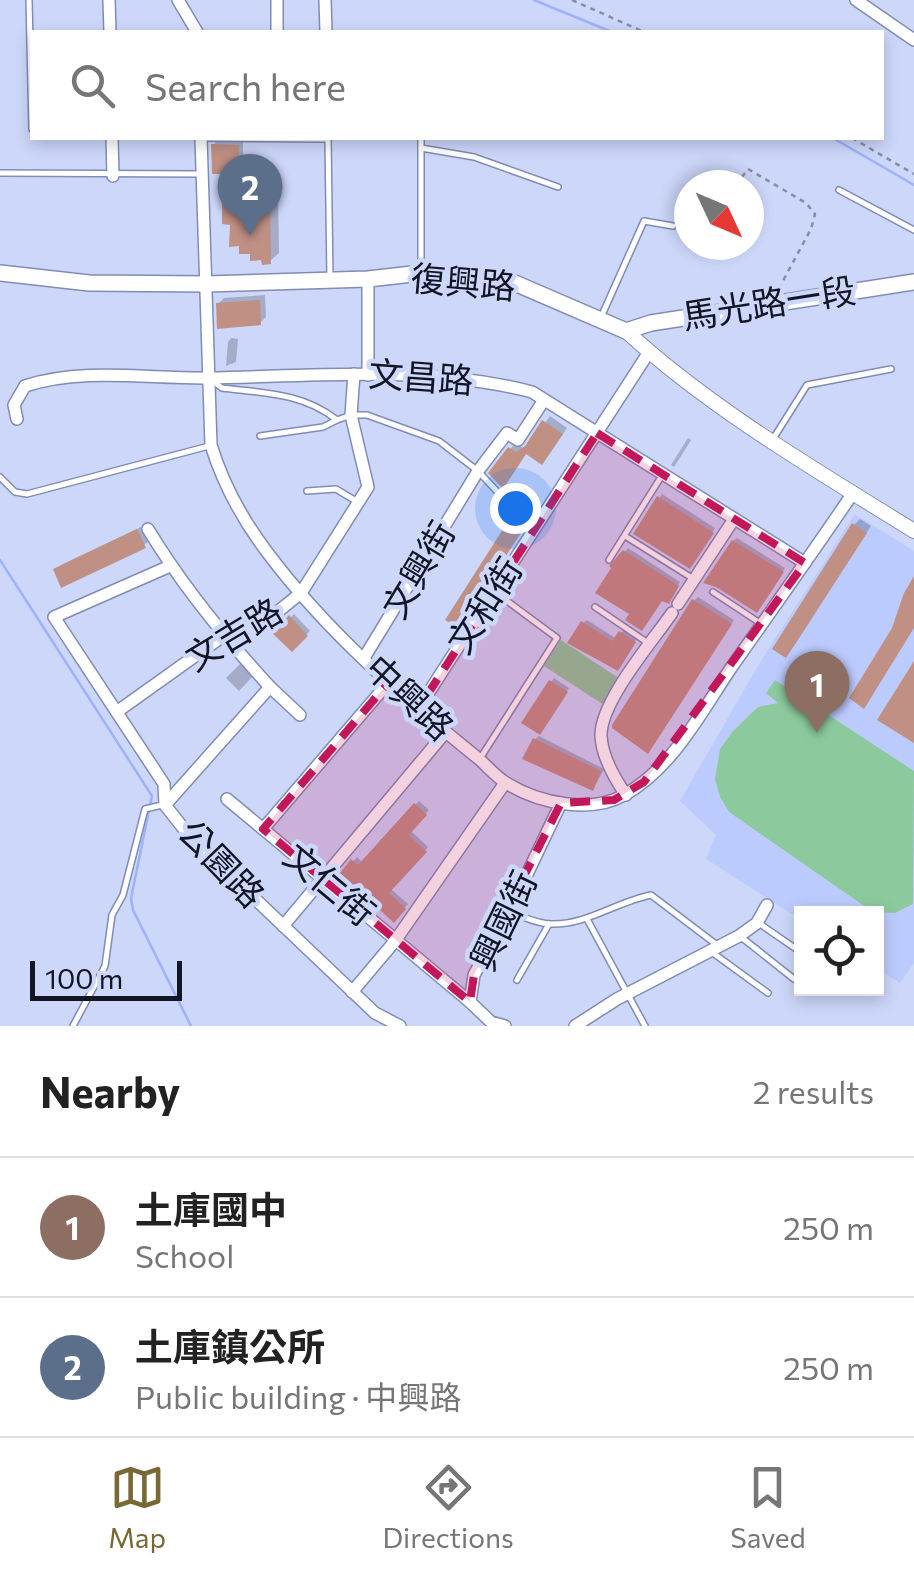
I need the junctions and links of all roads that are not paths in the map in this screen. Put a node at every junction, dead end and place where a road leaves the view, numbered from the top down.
1 (29, 0) edge
2 (109, 0) edge
3 (178, 0) edge
4 (277, 0) edge
5 (326, 0) edge
6 (856, 0) edge
7 (110, 30) edge
8 (196, 30) edge
9 (277, 30) edge
10 (326, 30) edge
11 (914, 40) edge
12 (30, 43) edge
13 (112, 140) edge
14 (201, 140) edge
15 (328, 140) edge
16 (421, 140) edge
17 (421, 148) junction
18 (0, 173) edge
19 (202, 174) junction
20 (114, 176) junction
21 (558, 187) dead end
22 (839, 190) dead end
23 (673, 226) dead end
24 (914, 230) edge
25 (0, 273) edge
26 (420, 273) junction
27 (368, 279) junction
28 (330, 280) junction
29 (914, 282) edge
30 (207, 284) junction
31 (600, 318) junction
32 (626, 330) junction
33 (650, 352) junction
34 (892, 369) dead end
35 (361, 374) junction
36 (208, 378) junction
37 (544, 400) junction
38 (350, 415) junction
39 (17, 419) dead end
40 (337, 420) junction
41 (597, 433) junction
42 (260, 436) dead end
43 (772, 442) junction
44 (210, 445) junction
45 (478, 471) junction
46 (662, 474) junction
47 (0, 477) edge
48 (306, 491) dead end
49 (853, 493) junction
50 (358, 502) junction
51 (734, 519) junction
52 (540, 521) junction
53 (148, 530) dead end
54 (914, 532) edge
55 (624, 535) junction
56 (610, 560) dead end
57 (805, 563) junction
58 (170, 566) junction
59 (694, 580) junction
60 (494, 592) junction
61 (713, 592) dead end
62 (301, 594) junction
63 (595, 607) dead end
64 (762, 624) junction
65 (223, 636) junction
66 (650, 644) junction
67 (364, 658) junction
68 (389, 682) junction
69 (270, 687) junction
70 (418, 709) junction
71 (118, 710) junction
72 (300, 715) dead end
73 (444, 734) junction
74 (480, 760) junction
75 (505, 783) junction
76 (626, 794) junction
77 (227, 799) dead end
78 (561, 803) junction
79 (165, 805) junction
80 (263, 829) junction
81 (323, 881) junction
82 (768, 905) dead end
83 (509, 912) junction
84 (586, 919) junction
85 (757, 922) junction
86 (549, 924) junction
87 (283, 926) junction
88 (739, 936) junction
89 (396, 942) junction
90 (794, 947) edge
91 (715, 949) junction
92 (794, 979) dead end
93 (517, 980) dead end
94 (352, 992) junction
95 (768, 993) dead end
96 (628, 994) junction
97 (470, 1002) junction
98 (490, 1024) edge
99 (73, 1026) edge
100 (400, 1026) edge
101 (505, 1026) edge
102 (575, 1026) edge
103 (645, 1026) edge

1 - 12 lane
2 - 7 street
3 - 8 street
4 - 9 street
5 - 10 street
6 - 11 street
13 - 20 street
14 - 19 street, 中興路
15 - 28 lane
16 - 17 lane
17 - 21 lane
17 - 26 lane
18 - 20 lane
19 - 20 lane
19 - 30 street, 中興路
22 - 24 lane
23 - 31 lane
25 - 30 main road, 復興路
26 - 27 main road, 復興路
26 - 31 main road, 復興路
27 - 28 main road, 復興路
27 - 35 street, 文吉路
28 - 30 main road, 復興路
29 - 32 main road, 馬光路一段
30 - 36 street, 中興路
31 - 32 main road, 復興路
32 - 33 street, 復興路
33 - 41 street, 文和街
33 - 43 street, 復興路
34 - 43 lane
35 - 36 street, 文昌路
35 - 37 street, 文昌路
35 - 38 street, 文吉路
36 - 39 street, 文昌路
36 - 40 lane
36 - 44 street, 中興路
37 - 41 street, 文昌路
37 - 45 street, 文興街
38 - 40 lane
38 - 45 lane
38 - 50 street, 文吉路
40 - 42 lane
41 - 46 street, 文昌路
41 - 52 street, 文和街
43 - 49 street, 復興路
44 - 47 lane
44 - 62 street, 中興路
45 - 52 lane
45 - 67 street, 文興街
46 - 51 street, 文昌路
46 - 55 lane
48 - 50 lane
49 - 54 street, 復興路
49 - 57 street, 中興路
50 - 62 street, 文吉路
51 - 57 street, 文昌路
51 - 59 street
52 - 60 street, 文和街
53 - 58 street
55 - 56 lane
55 - 59 lane
57 - 64 street, 中興路
58 - 65 street
58 - 71 street, 公園路
59 - 66 street
60 - 70 street, 文和街
60 - 74 lane
61 - 64 lane
62 - 65 street, 文吉路
62 - 67 street, 中興路
63 - 66 lane
64 - 76 street, 中興路
65 - 69 street
65 - 71 street, 文吉路
66 - 76 street
67 - 68 street, 中興路
68 - 70 street, 中興路
68 - 80 street, 文仁街
69 - 72 street
69 - 79 street
70 - 73 street, 中興路
71 - 79 street, 公園路
73 - 74 street, 中興路
73 - 81 street
74 - 75 street, 中興路
75 - 78 street, 中興路
75 - 89 street, 文仁街
76 - 78 street, 中興路
77 - 80 street
78 - 83 street, 興國街
79 - 87 street, 公園路
79 - 99 lane
80 - 81 street, 文仁街
81 - 87 street
81 - 89 street, 文仁街
82 - 85 street
83 - 86 lane
83 - 97 street, 興國街
84 - 86 lane
84 - 91 lane
84 - 96 lane
85 - 88 street
85 - 90 lane
86 - 93 lane
87 - 94 street, 公園路
88 - 91 street
88 - 92 lane
89 - 94 street
89 - 97 street
91 - 95 lane
91 - 96 street
94 - 100 street, 公園路
96 - 102 street
96 - 103 lane
97 - 98 street, 興國街
98 - 101 street, 興國街

